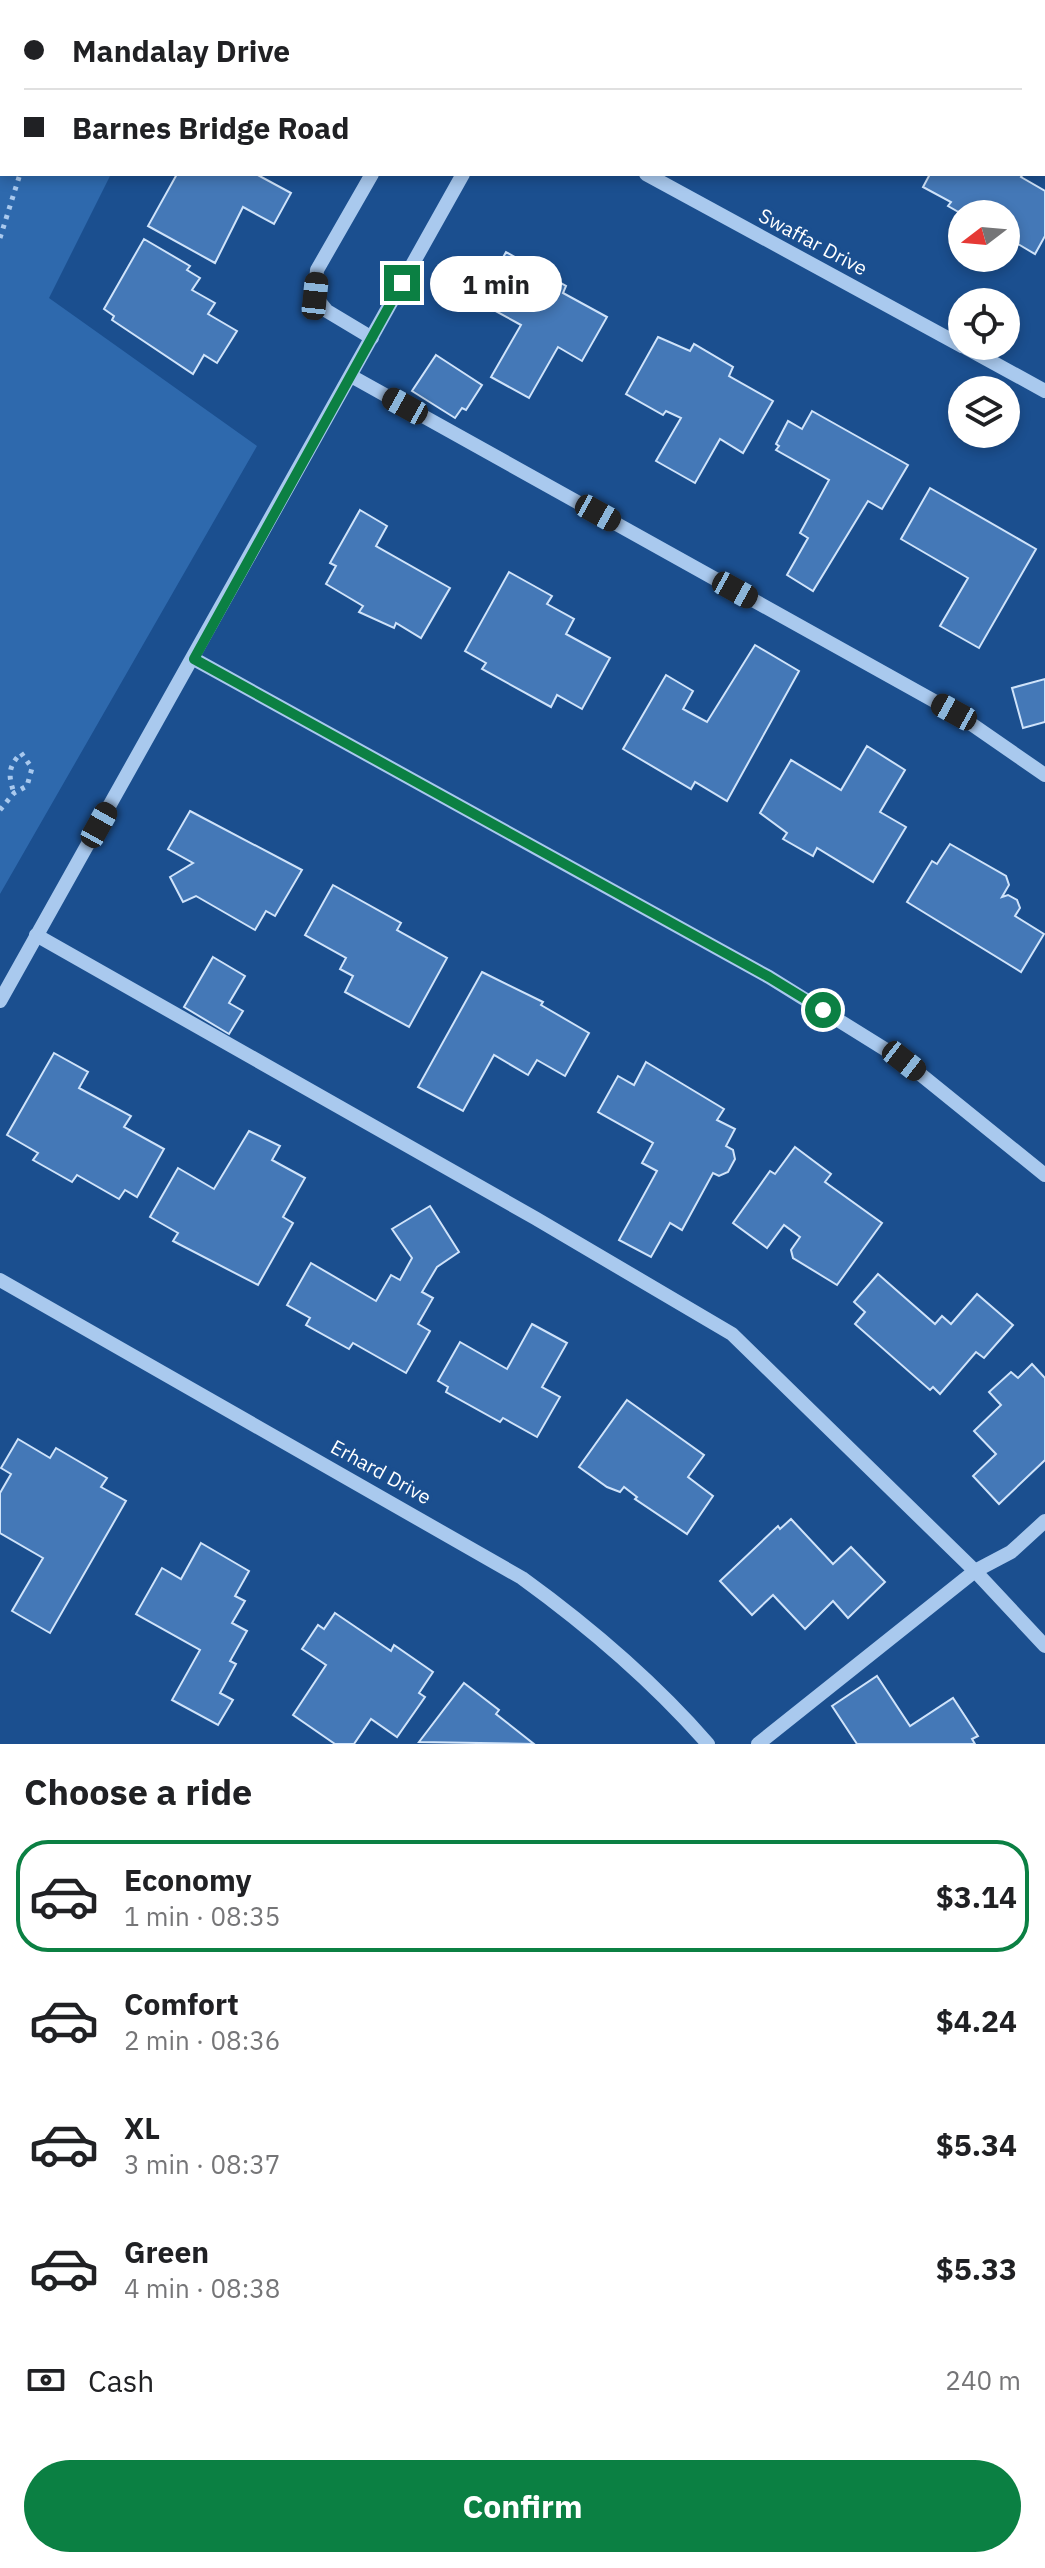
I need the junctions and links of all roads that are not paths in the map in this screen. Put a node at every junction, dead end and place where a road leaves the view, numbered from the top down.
1 (371, 176) edge
2 (462, 176) edge
3 (650, 176) edge
4 (372, 338) junction
5 (948, 338) edge
6 (988, 360) edge
7 (351, 376) junction
8 (1045, 391) edge
9 (194, 659) junction
10 (1045, 775) edge
11 (36, 935) junction
12 (0, 1001) edge
13 (1045, 1175) edge
14 (0, 1280) edge
15 (1045, 1521) edge
16 (975, 1571) junction
17 (1045, 1646) edge
18 (708, 1744) edge
19 (758, 1744) edge

1 - 4 street
2 - 4 street
3 - 5 street, Swaffar Drive
4 - 7 street
6 - 8 street, Swaffar Drive
7 - 9 street
7 - 10 street
9 - 11 street
9 - 13 street
11 - 12 street
11 - 16 street
14 - 18 street, Erhard Drive
15 - 16 street
16 - 17 street
16 - 19 street

